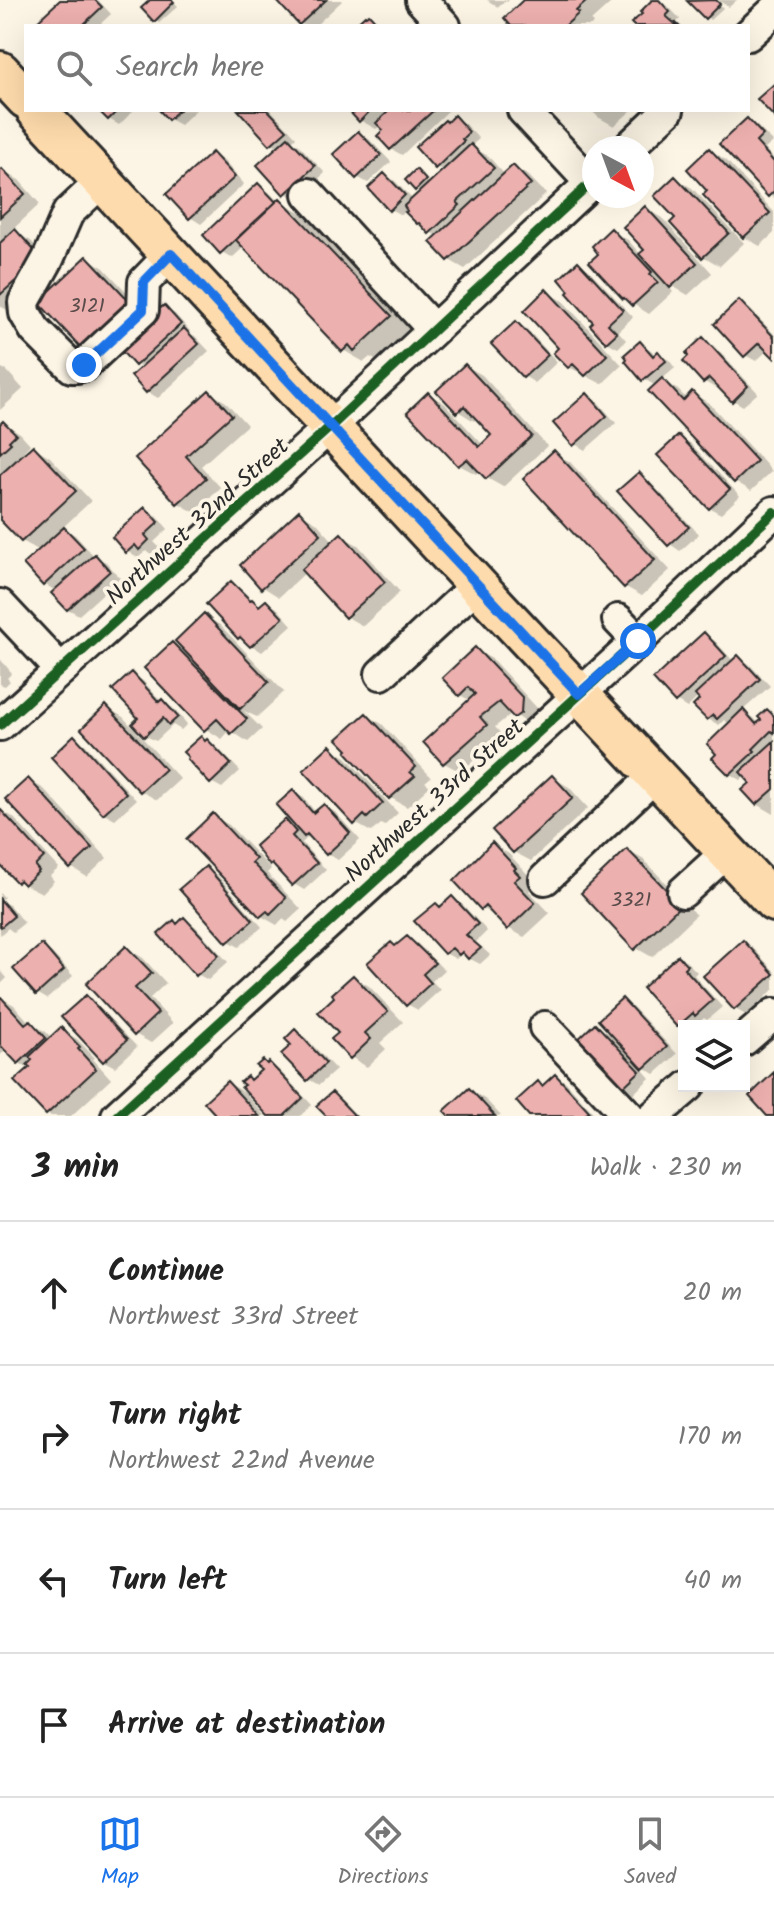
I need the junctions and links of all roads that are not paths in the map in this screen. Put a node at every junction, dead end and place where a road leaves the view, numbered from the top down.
1 (421, 0) edge
2 (774, 11) edge
3 (443, 24) edge
4 (750, 33) edge
5 (38, 112) edge
6 (525, 112) edge
7 (666, 112) edge
8 (641, 136) edge
9 (582, 171) edge
10 (102, 181) junction
11 (582, 190) edge
12 (309, 194) dead end
13 (171, 254) junction
14 (433, 329) junction
15 (330, 427) junction
16 (774, 512) edge
17 (477, 585) junction
18 (0, 605) edge
19 (61, 670) junction
20 (381, 674) dead end
21 (579, 694) junction
22 (0, 725) edge
23 (656, 775) junction
24 (728, 851) junction
25 (545, 879) dead end
26 (683, 892) dead end
27 (774, 902) edge
28 (772, 1018) edge
29 (545, 1027) dead end
30 (750, 1035) edge
31 (682, 1092) edge
32 (117, 1116) edge
33 (629, 1116) edge
34 (654, 1116) edge

1 - 3 street
2 - 4 street
5 - 10 main road
6 - 9 street
7 - 8 street
10 - 13 main road
10 - 13 street
11 - 14 street, Northwest 32nd Street
12 - 14 street
13 - 15 main road
14 - 15 street, Northwest 32nd Street
15 - 17 main road
15 - 19 street, Northwest 32nd Street
16 - 21 street, Northwest 33rd Street
17 - 20 street
17 - 21 main road
18 - 19 street
19 - 22 street, Northwest 32nd Street
21 - 23 main road
21 - 32 street, Northwest 33rd Street
23 - 24 main road
23 - 25 street
24 - 26 street
24 - 27 main road
28 - 30 street
29 - 33 street
31 - 34 street

